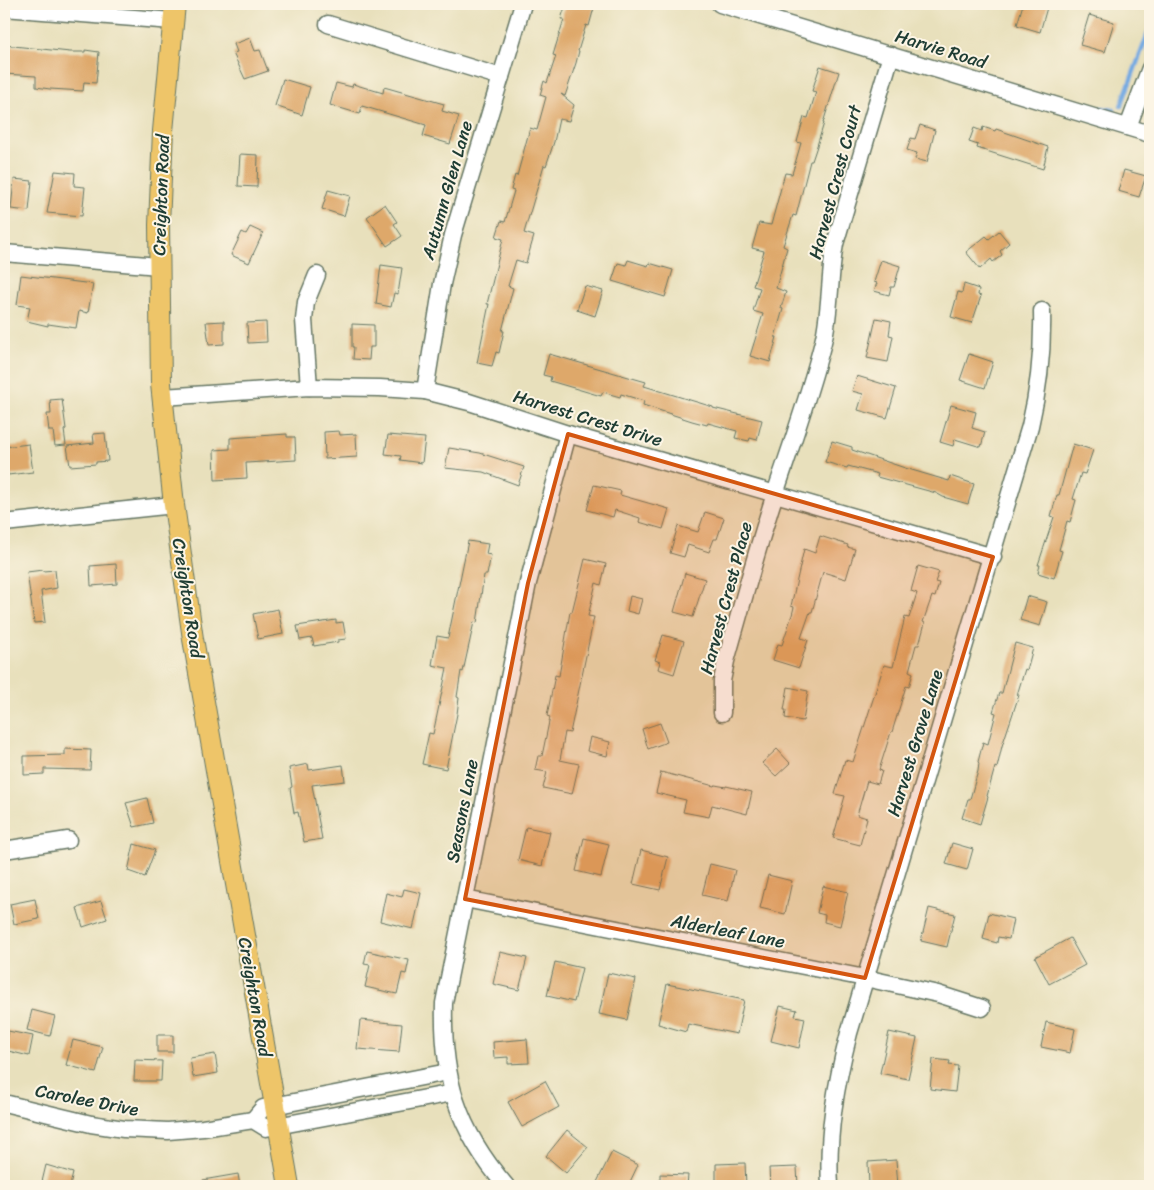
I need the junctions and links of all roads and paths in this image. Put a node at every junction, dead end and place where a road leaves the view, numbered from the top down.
1 (523, 4) edge
2 (720, 4) edge
3 (4, 8) edge
4 (174, 13) edge
5 (328, 24) dead end
6 (892, 55) junction
7 (1150, 68) edge
8 (501, 77) junction
9 (1128, 127) junction
10 (1150, 134) edge
11 (4, 253) edge
12 (159, 266) junction
13 (317, 275) dead end
14 (1042, 311) dead end
15 (308, 387) junction
16 (425, 392) junction
17 (163, 397) junction
18 (568, 434) junction
19 (775, 494) junction
20 (174, 506) junction
21 (4, 523) edge
22 (993, 557) junction
23 (722, 713) dead end
24 (68, 840) dead end
25 (4, 850) edge
26 (465, 900) junction
27 (865, 978) junction
28 (982, 1008) dead end
29 (448, 1072) junction
30 (453, 1093) junction
31 (4, 1103) edge
32 (274, 1106) junction
33 (253, 1120) junction
34 (278, 1126) junction
35 (289, 1186) edge
36 (506, 1186) edge
37 (830, 1186) edge

1 - 8 street, Autumn Glen Lane
2 - 6 street, Harvie Road
3 - 4 street
4 - 12 main road, Creighton Road
5 - 8 street
6 - 9 street, Harvie Road
6 - 19 street, Harvest Crest Court
7 - 9 street
8 - 16 street, Autumn Glen Lane
9 - 10 street, Harvie Road
11 - 12 street
12 - 17 main road, Creighton Road
13 - 15 street
14 - 22 street, Harvest Grove Lane
15 - 16 street, Harvest Crest Drive
15 - 17 street, Harvest Crest Drive
16 - 18 street, Harvest Crest Drive
17 - 20 main road, Creighton Road
18 - 19 street, Harvest Crest Drive
18 - 26 street, Seasons Lane
19 - 22 street, Harvest Crest Drive
19 - 23 street, Harvest Crest Place
20 - 21 street
20 - 32 main road, Creighton Road
22 - 27 street, Harvest Grove Lane
24 - 25 street
26 - 27 street, Alderleaf Lane
26 - 29 street, Seasons Lane
27 - 28 street, Alderleaf Lane
27 - 37 street, Harvest Grove Lane
29 - 30 street, Seasons Lane
29 - 32 street
30 - 34 street
30 - 36 street, Seasons Lane
31 - 33 street, Carolee Drive
32 - 33 street, Carolee Drive
32 - 34 main road, Creighton Road
33 - 34 street, Carolee Drive
34 - 35 main road, Creighton Road

